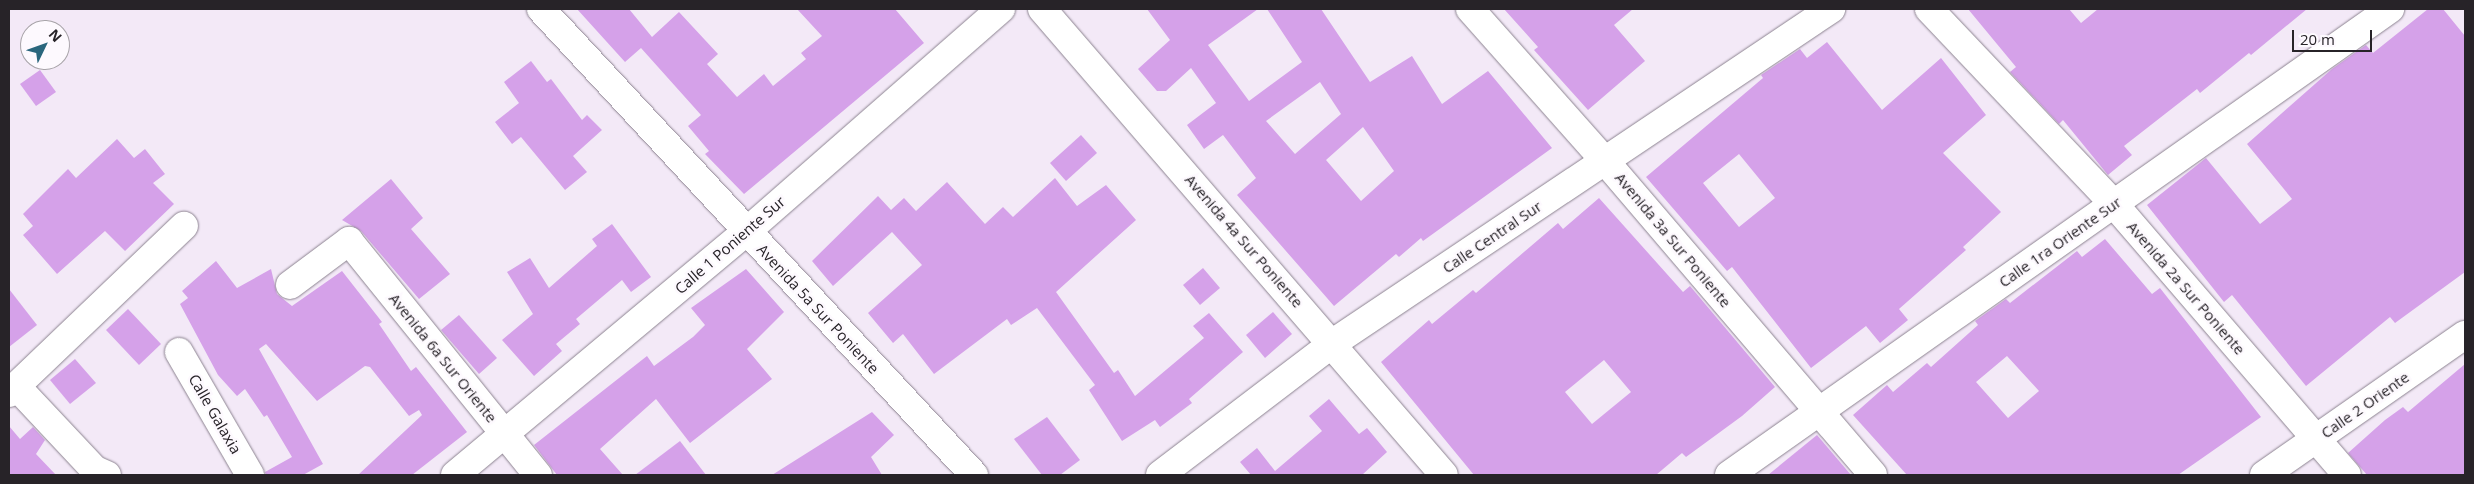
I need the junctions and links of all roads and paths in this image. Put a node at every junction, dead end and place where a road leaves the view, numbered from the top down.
1 (541, 9) edge
2 (1001, 9) edge
3 (1042, 9) edge
4 (1470, 9) edge
5 (1831, 9) edge
6 (1930, 9) edge
7 (2390, 9) edge
8 (1606, 162) junction
9 (2114, 204) junction
10 (184, 226) dead end
11 (746, 232) junction
12 (290, 285) dead end
13 (2465, 335) edge
14 (1333, 343) junction
15 (180, 352) dead end
16 (13, 390) edge
17 (1820, 412) junction
18 (505, 436) junction
19 (2315, 440) junction
20 (107, 475) edge
21 (250, 475) edge
22 (455, 475) edge
23 (538, 475) edge
24 (974, 475) edge
25 (1160, 475) edge
26 (1444, 475) edge
27 (1729, 475) edge
28 (1873, 475) edge
29 (2264, 475) edge
30 (2347, 475) edge

1 - 11 street, Avenida 5a Sur Poniente
2 - 11 street, Calle 1 Poniente Sur
3 - 14 street, Avenida 4a Sur Poniente
4 - 8 street, Avenida 3a Sur Poniente
5 - 8 street, Calle Central Sur
6 - 9 street, Avenida 2a Sur Poniente
7 - 9 street, Calle 1ra Oriente Sur
8 - 14 street, Calle Central Sur
8 - 17 street, Avenida 3a Sur Poniente
9 - 17 street, Calle 1ra Oriente Sur
9 - 19 street, Avenida 2a Sur Poniente
10 - 16 street
11 - 18 street, Calle 1 Poniente Sur
11 - 24 street, Avenida 5a Sur Poniente
12 - 18 street, Avenida 6a Sur Oriente
13 - 19 street, Calle 2 Oriente
14 - 25 street, Calle Central Sur
14 - 26 street, Avenida 4a Sur Poniente
15 - 21 street, Calle Galaxia
16 - 20 street
17 - 27 street, Calle 1ra Oriente Sur
17 - 28 street, Avenida 3a Sur Poniente
18 - 22 street, Calle 1 Poniente Sur
18 - 23 street, Avenida 6a Sur Oriente
19 - 29 street, Calle 2 Oriente
19 - 30 street, Avenida 2a Sur Poniente

